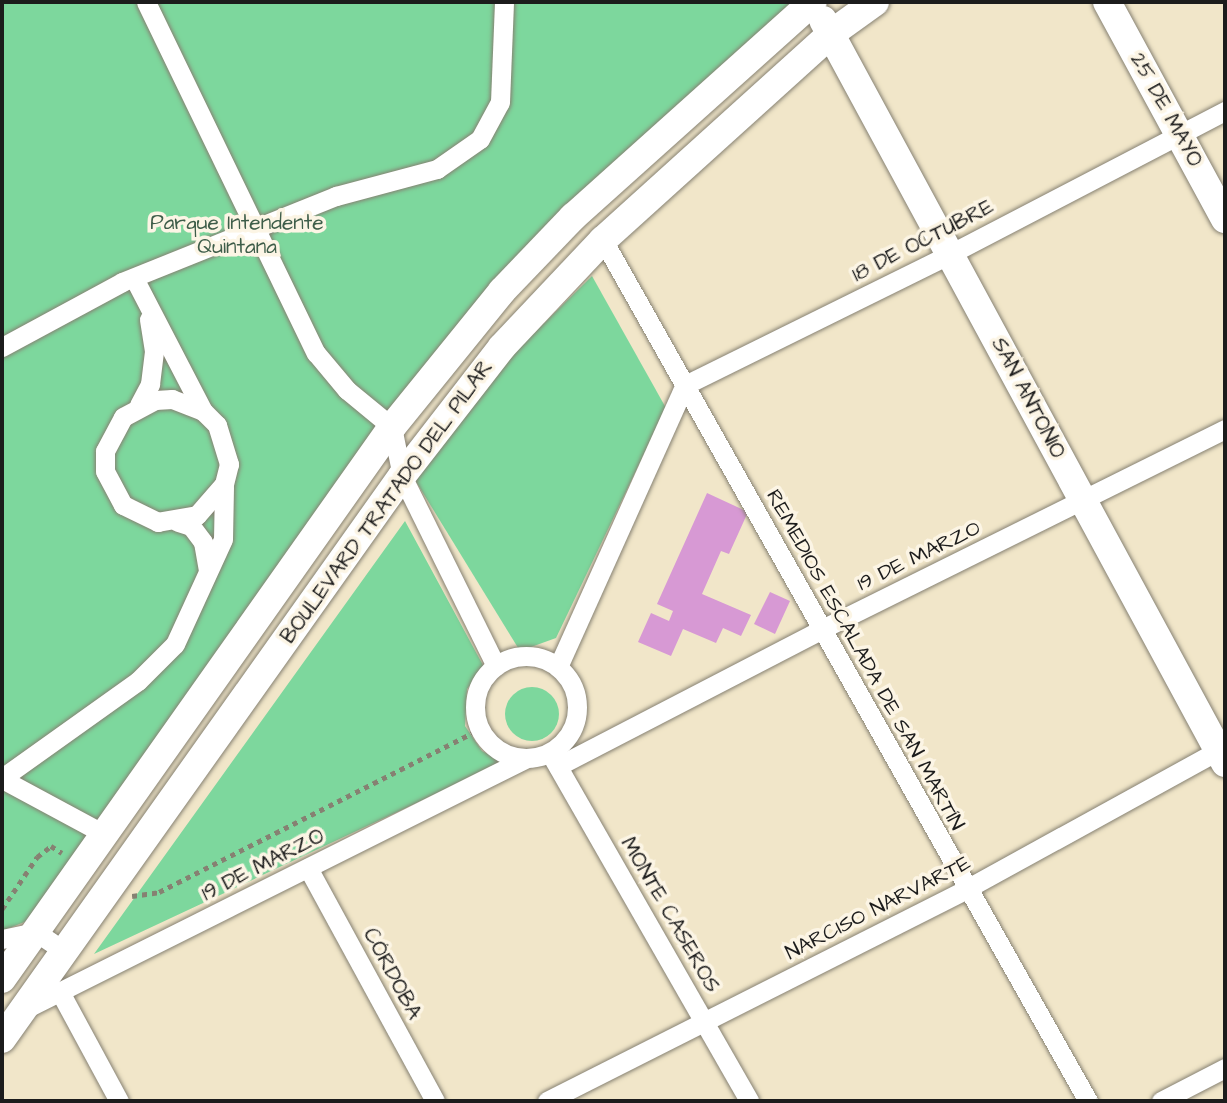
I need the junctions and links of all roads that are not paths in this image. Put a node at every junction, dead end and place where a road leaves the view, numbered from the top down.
1 (146, 2) edge
2 (504, 2) edge
3 (812, 2) edge
4 (875, 2) edge
5 (1107, 2) edge
6 (832, 33) junction
7 (1225, 111) edge
8 (1179, 134) junction
9 (1225, 219) edge
10 (257, 229) junction
11 (603, 240) junction
12 (950, 254) junction
13 (134, 278) junction
14 (146, 301) junction
15 (2, 347) edge
16 (685, 385) junction
17 (139, 405) junction
18 (204, 411) junction
19 (392, 427) junction
20 (1225, 429) edge
21 (402, 476) junction
22 (224, 484) junction
23 (1084, 502) junction
24 (178, 522) junction
25 (209, 572) junction
26 (822, 628) junction
27 (496, 666) junction
28 (558, 667) junction
29 (1223, 753) edge
30 (525, 759) junction
31 (554, 759) junction
32 (2, 779) edge
33 (104, 834) junction
34 (134, 853) junction
35 (308, 868) junction
36 (968, 888) junction
37 (36, 932) junction
38 (2, 939) edge
39 (64, 951) junction
40 (2, 979) edge
41 (60, 992) junction
42 (21, 1011) junction
43 (704, 1022) junction
44 (2, 1039) edge
45 (1225, 1068) edge
46 (119, 1101) edge
47 (435, 1101) edge
48 (547, 1101) edge
49 (749, 1101) edge
50 (1088, 1101) edge
51 (1161, 1101) edge

1 - 10 street
2 - 10 street
3 - 6 main road, SAN ANTONIO
3 - 19 main road, BOULEVARD TRATADO DEL PILAR
4 - 6 main road, BOULEVARD TRATADO DEL PILAR
5 - 8 main road, 25 DE MAYO
6 - 11 main road, BOULEVARD TRATADO DEL PILAR
6 - 12 main road, SAN ANTONIO
7 - 8 street, 18 DE OCTUBRE
8 - 9 main road, 25 DE MAYO
8 - 12 street, 18 DE OCTUBRE
10 - 13 street
10 - 19 street
11 - 16 street, REMEDIOS ESCALADA DE SAN MARTÍN
11 - 21 main road, BOULEVARD TRATADO DEL PILAR
12 - 16 street, 18 DE OCTUBRE
12 - 23 main road, SAN ANTONIO
13 - 14 street
13 - 15 street
14 - 17 street
14 - 18 street
16 - 26 street, REMEDIOS ESCALADA DE SAN MARTÍN
16 - 28 street
17 - 18 street
17 - 24 street
18 - 22 street
19 - 21 street
19 - 33 main road, BOULEVARD TRATADO DEL PILAR
20 - 23 street, 19 DE MARZO
21 - 27 street
21 - 34 main road, BOULEVARD TRATADO DEL PILAR
22 - 24 street
22 - 25 street
23 - 26 street, 19 DE MARZO
23 - 29 main road, SAN ANTONIO
24 - 25 street
25 - 32 street
26 - 31 street, 19 DE MARZO
26 - 36 street, REMEDIOS ESCALADA DE SAN MARTÍN
27 - 28 street
27 - 30 street
28 - 31 street
29 - 36 street, NARCISO NARVARTE
30 - 31 street
30 - 35 street, 19 DE MARZO
31 - 43 street, MONTE CASEROS
32 - 33 street
33 - 34 main road
33 - 37 main road, BOULEVARD TRATADO DEL PILAR
34 - 39 main road, BOULEVARD TRATADO DEL PILAR
35 - 41 street, 19 DE MARZO
35 - 47 street, CÓRDOBA
36 - 43 street, NARCISO NARVARTE
36 - 50 street, REMEDIOS ESCALADA DE SAN MARTÍN
37 - 38 street
37 - 39 street
37 - 40 main road, BOULEVARD TRATADO DEL PILAR
39 - 42 main road, BOULEVARD TRATADO DEL PILAR
41 - 42 street, 19 DE MARZO
41 - 46 street
42 - 44 main road, BOULEVARD TRATADO DEL PILAR
43 - 48 street, NARCISO NARVARTE
43 - 49 street, MONTE CASEROS
45 - 51 street

